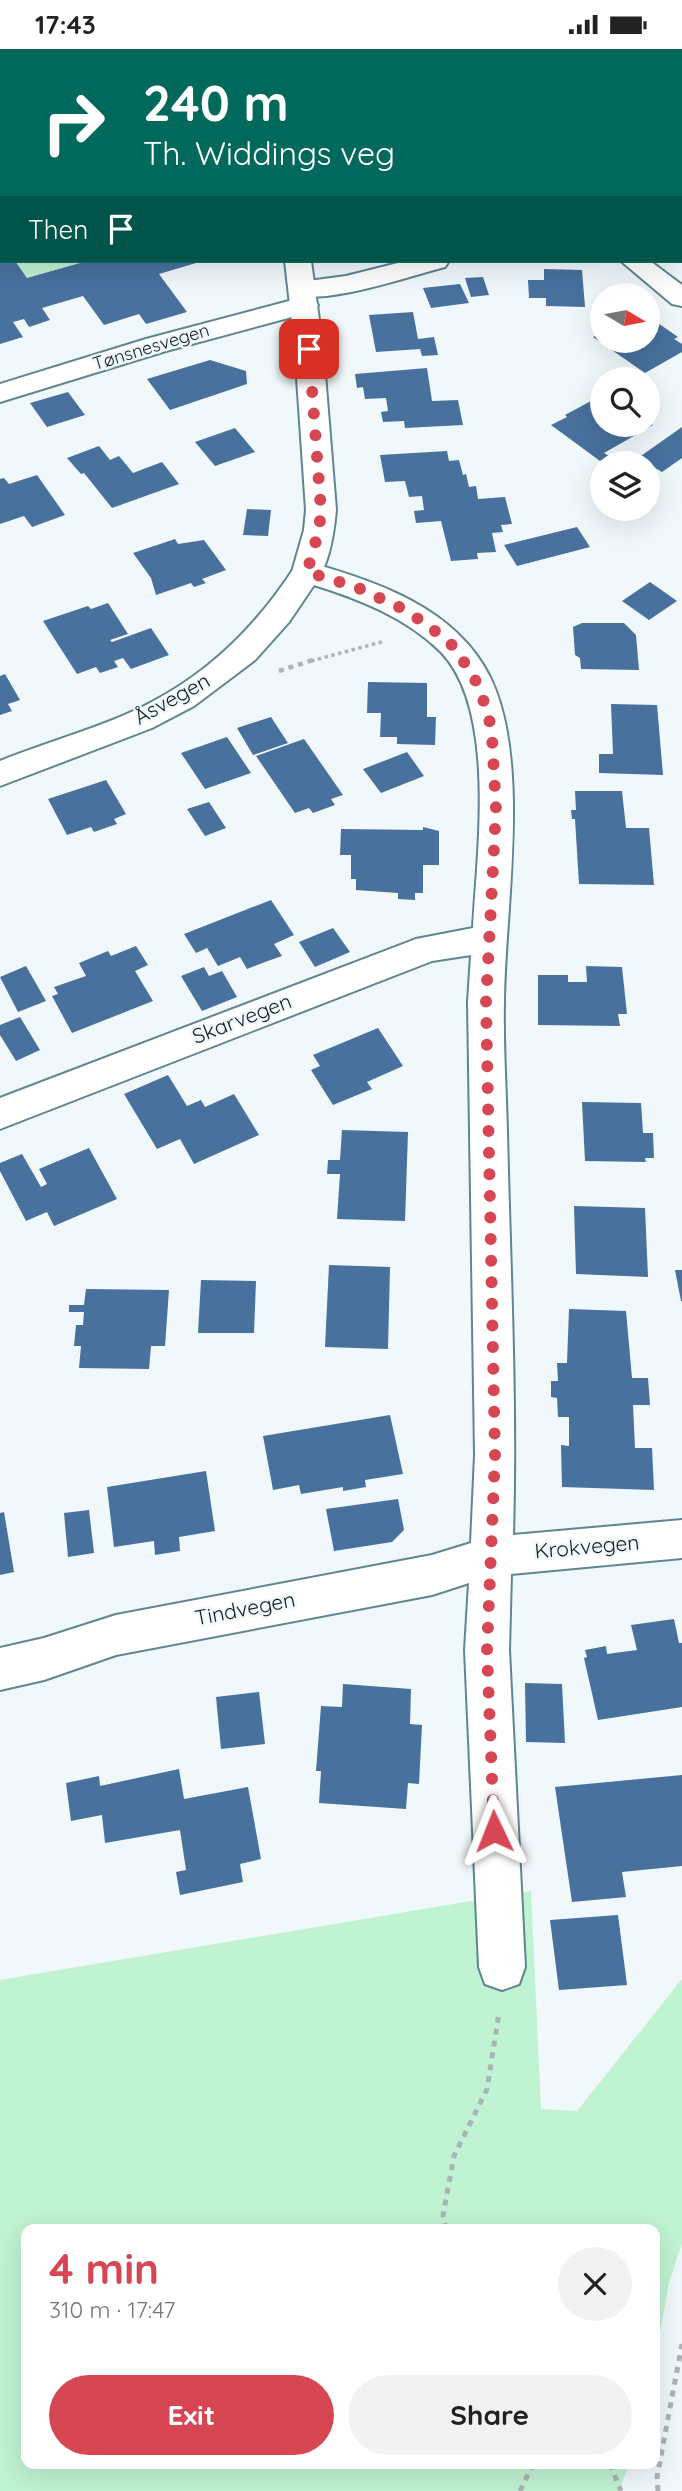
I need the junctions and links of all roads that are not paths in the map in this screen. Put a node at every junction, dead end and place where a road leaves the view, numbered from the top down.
1 (298, 263) edge
2 (428, 263) edge
3 (637, 263) edge
4 (303, 297) junction
5 (682, 298) edge
6 (0, 393) edge
7 (307, 572) junction
8 (0, 774) edge
9 (488, 939) junction
10 (0, 1114) edge
11 (682, 1539) edge
12 (492, 1556) junction
13 (0, 1669) edge
14 (502, 1967) road end

1 - 4 street, Åsvegen
2 - 4 street, Tønsnesvegen
3 - 5 street
4 - 6 street, Tønsnesvegen
4 - 7 street, Åsvegen
7 - 8 street, Åsvegen
7 - 9 street
9 - 10 street, Skarvegen
9 - 12 street
11 - 12 street, Krokvegen
12 - 13 street, Tindvegen
12 - 14 street

